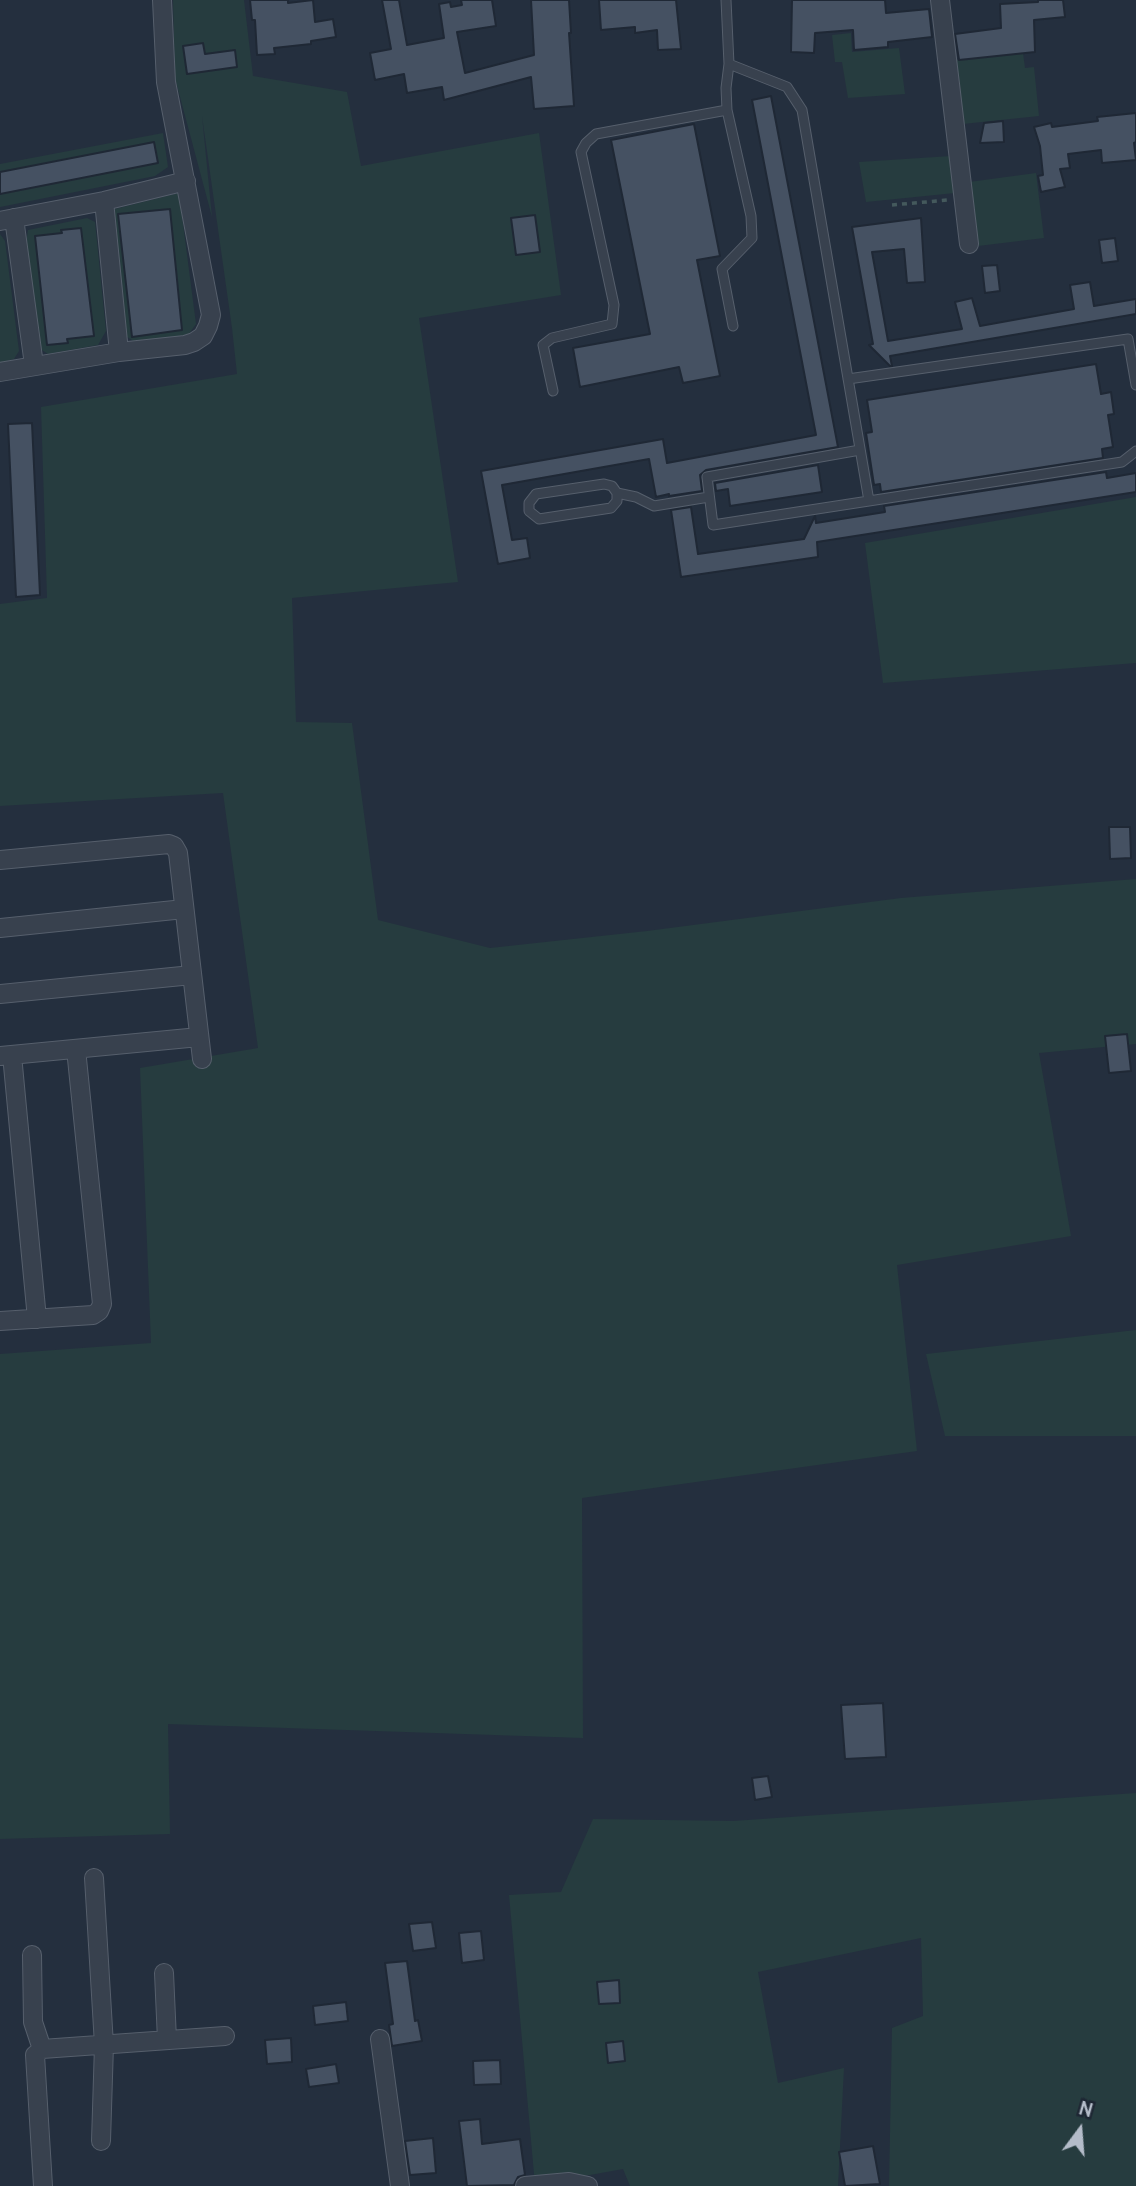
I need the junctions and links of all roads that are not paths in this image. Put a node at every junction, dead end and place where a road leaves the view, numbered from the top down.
1 (162, 0) edge
2 (726, 0) edge
3 (940, 0) edge
4 (729, 64) junction
5 (727, 110) junction
6 (186, 181) junction
7 (104, 201) junction
8 (7, 219) edge
9 (969, 244) dead end
10 (733, 326) dead end
11 (1132, 339) edge
12 (119, 352) junction
13 (34, 365) junction
14 (0, 372) edge
15 (848, 379) junction
16 (1136, 386) edge
17 (553, 391) dead end
18 (860, 450) junction
19 (1136, 451) edge
20 (617, 493) junction
21 (709, 497) junction
22 (869, 501) junction
23 (0, 860) edge
24 (184, 909) junction
25 (0, 928) edge
26 (192, 975) junction
27 (0, 994) edge
28 (200, 1037) junction
29 (76, 1049) junction
30 (6, 1056) edge
31 (202, 1059) dead end
32 (37, 1319) junction
33 (0, 1321) edge
34 (94, 1878) dead end
35 (32, 1955) dead end
36 (164, 1973) dead end
37 (225, 2036) dead end
38 (380, 2039) dead end
39 (167, 2040) junction
40 (104, 2045) junction
41 (42, 2049) junction
42 (101, 2141) dead end
43 (43, 2186) edge
44 (400, 2186) edge
45 (525, 2186) edge
46 (588, 2186) edge

1 - 6 street
2 - 4 lane
3 - 9 street
4 - 5 lane
4 - 15 lane
5 - 10 lane
5 - 17 lane
6 - 7 street
6 - 12 street
7 - 8 street
7 - 12 street
8 - 13 street
11 - 15 lane
11 - 16 lane
12 - 13 street
13 - 14 street
15 - 18 lane
18 - 21 lane
18 - 22 lane
19 - 22 lane
20 - 20 lane
20 - 21 lane
21 - 22 lane
23 - 24 street
24 - 25 street
24 - 26 street
26 - 27 street
26 - 28 street
28 - 29 street
28 - 31 street
29 - 30 street
29 - 32 street
30 - 32 street
32 - 33 street
34 - 40 street
35 - 41 street
36 - 39 street
37 - 39 street
38 - 44 street
39 - 40 street
40 - 41 street
40 - 42 street
41 - 43 street
45 - 46 street

